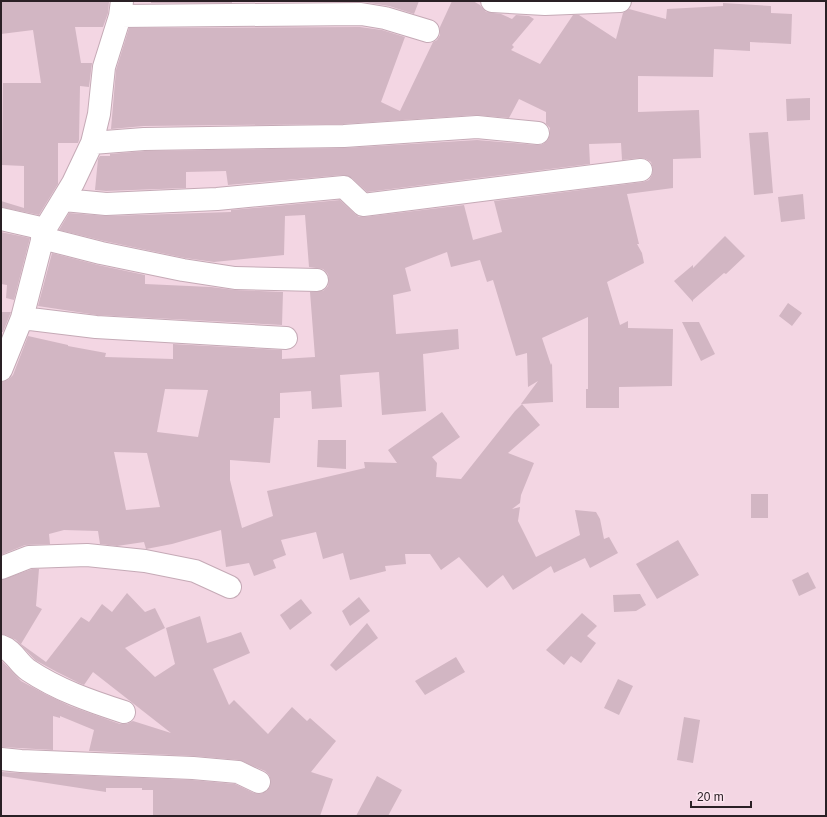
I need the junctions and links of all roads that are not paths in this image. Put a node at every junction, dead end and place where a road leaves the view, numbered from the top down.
1 (492, 1) edge
2 (620, 1) edge
3 (121, 8) edge
4 (428, 31) dead end
5 (538, 133) dead end
6 (92, 142) junction
7 (641, 170) dead end
8 (64, 200) junction
9 (1, 219) edge
10 (43, 234) junction
11 (318, 280) dead end
12 (22, 318) junction
13 (286, 338) dead end
14 (1, 370) edge
15 (1, 568) edge
16 (230, 588) dead end
17 (1, 646) edge
18 (124, 712) dead end
19 (1, 759) edge
20 (259, 782) dead end

1 - 2 street
3 - 4 street
3 - 6 street
5 - 6 street
6 - 8 street
7 - 8 street
8 - 10 street
9 - 10 street
10 - 11 street
10 - 12 street
12 - 13 street
12 - 14 street
15 - 16 street
17 - 18 street
19 - 20 street

